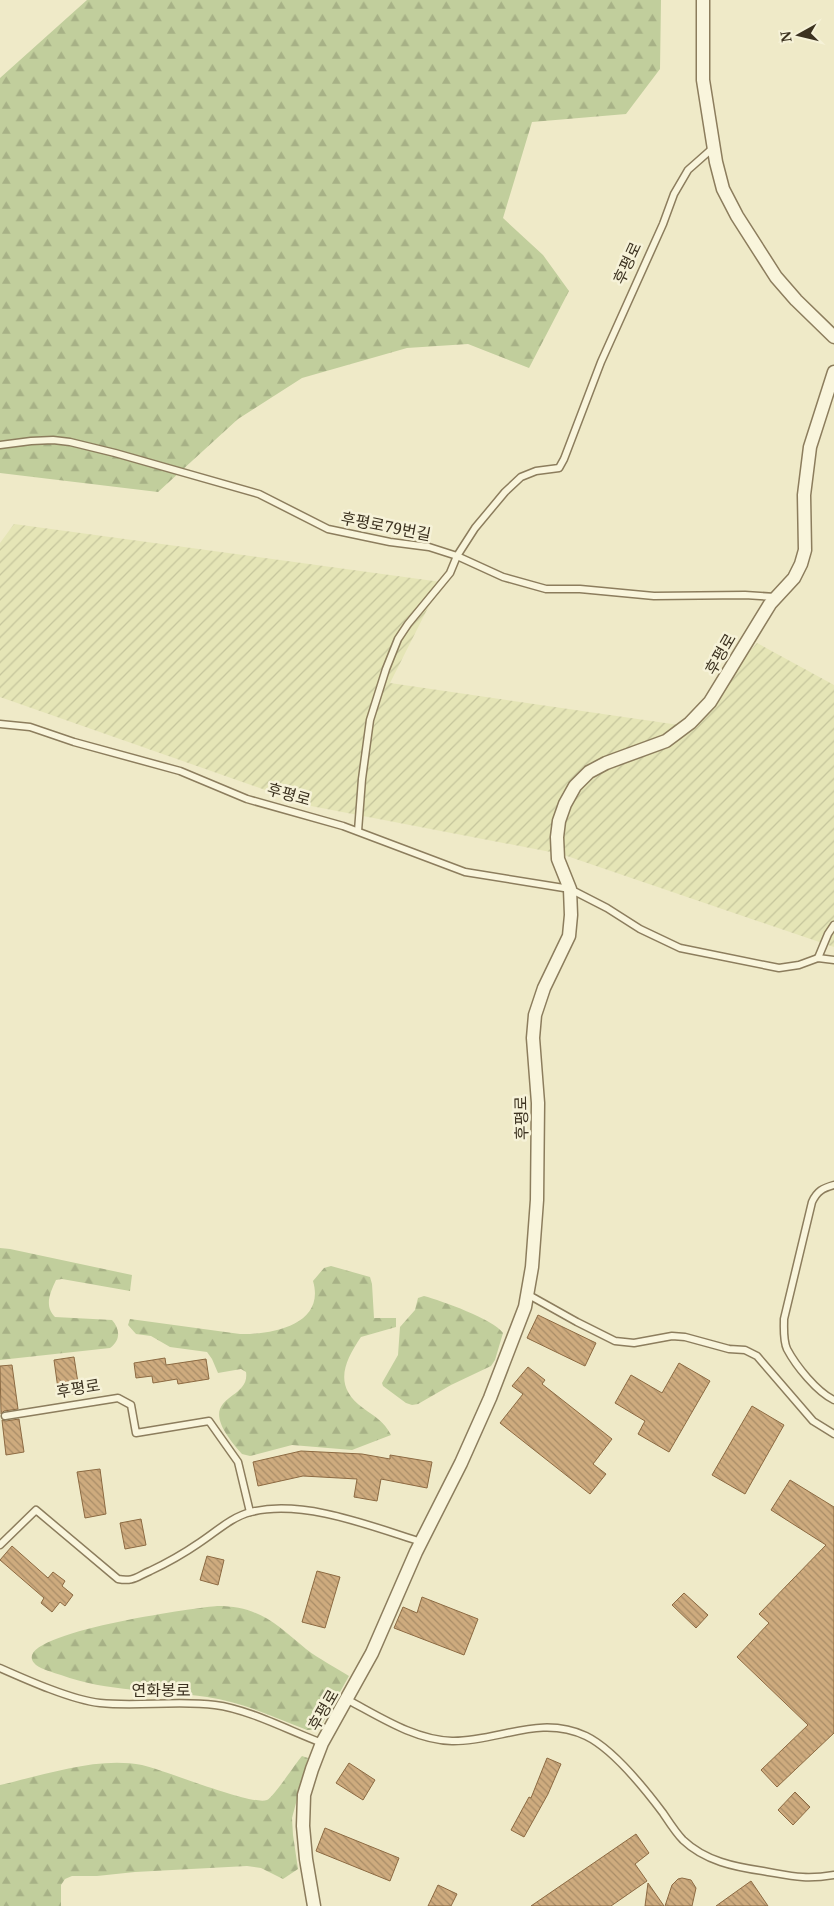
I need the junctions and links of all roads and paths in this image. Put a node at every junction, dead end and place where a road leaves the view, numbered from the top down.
1 (703, 0) edge
2 (714, 147) junction
3 (834, 337) edge
4 (834, 372) edge
5 (0, 445) edge
6 (457, 556) junction
7 (775, 597) junction
8 (0, 724) edge
9 (358, 831) junction
10 (570, 889) junction
11 (834, 925) edge
12 (818, 958) junction
13 (834, 960) edge
14 (834, 1185) edge
15 (528, 1294) junction
16 (834, 1400) edge
17 (5, 1416) dead end
18 (834, 1434) edge
19 (250, 1512) junction
20 (421, 1542) junction
21 (0, 1545) edge
22 (0, 1668) edge
23 (348, 1700) junction
24 (322, 1744) junction
25 (834, 1876) edge
26 (314, 1906) edge

1 - 2 street
2 - 3 street
2 - 6 lane, 후평로
4 - 7 street, 후평로
5 - 6 lane, 후평로79번길
6 - 7 lane, 후평로79번길
6 - 9 lane
7 - 10 street, 후평로
8 - 9 lane, 후평로
9 - 10 lane, 후평로
10 - 12 lane, 후평로
10 - 15 street, 후평로
11 - 12 lane
12 - 13 lane, 후평로
14 - 16 lane
15 - 18 lane
15 - 20 street, 후평로
17 - 19 lane, 후평로
19 - 20 lane
19 - 21 lane
20 - 23 street, 후평로
22 - 24 lane, 연화봉로
23 - 24 street, 후평로
23 - 25 lane
24 - 26 street, 후평로

